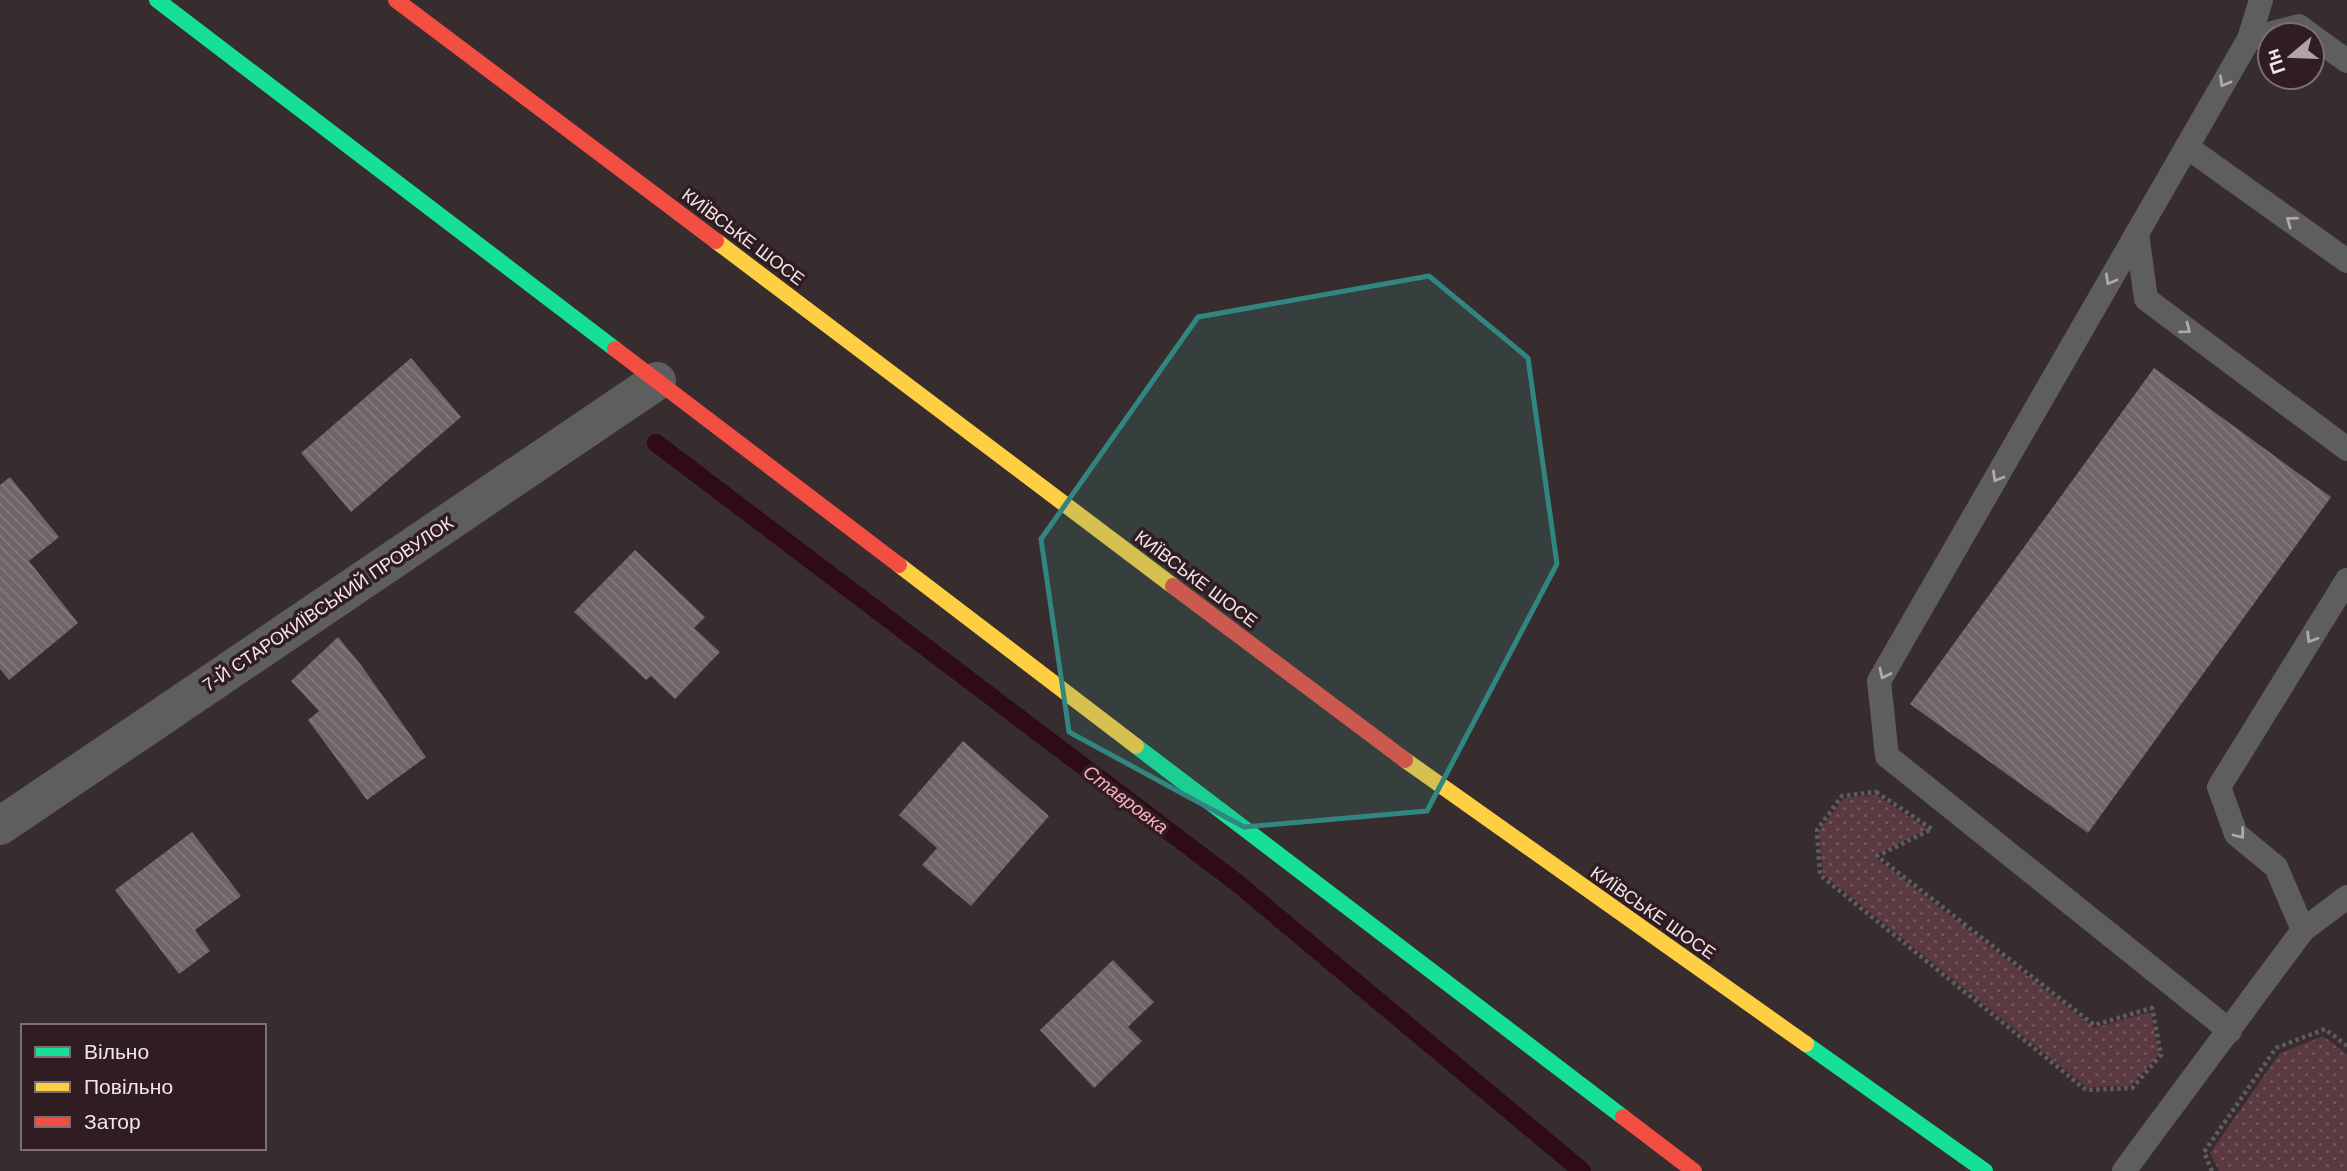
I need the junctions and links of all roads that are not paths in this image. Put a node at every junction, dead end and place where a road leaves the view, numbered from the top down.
1 (157, 0) edge
2 (396, 0) edge
3 (2260, 0) edge
4 (2256, 37) edge
5 (2249, 39) junction
6 (2326, 45) edge
7 (2347, 61) edge
8 (2187, 147) junction
9 (2137, 233) junction
10 (2347, 261) edge
11 (657, 381) junction
12 (2347, 449) edge
13 (2347, 580) edge
14 (0, 826) edge
15 (2347, 897) edge
16 (2303, 930) junction
17 (2230, 1031) junction
18 (1695, 1171) edge
19 (1985, 1171) edge
20 (2124, 1171) edge

1 - 11 main road
2 - 19 main road, КИЇВСЬКЕ ШОСЕ
3 - 5 lane
4 - 5 lane
5 -> 8 lane
6 - 7 lane
8 - 9 lane
10 -> 8 lane
9 -> 12 lane
9 -> 17 lane
11 - 14 street, 7-Й СТАРОКИЇВСЬКИЙ ПРОВУЛОК
11 - 18 main road
13 -> 16 lane
15 - 16 lane
16 - 17 lane
17 - 20 lane

